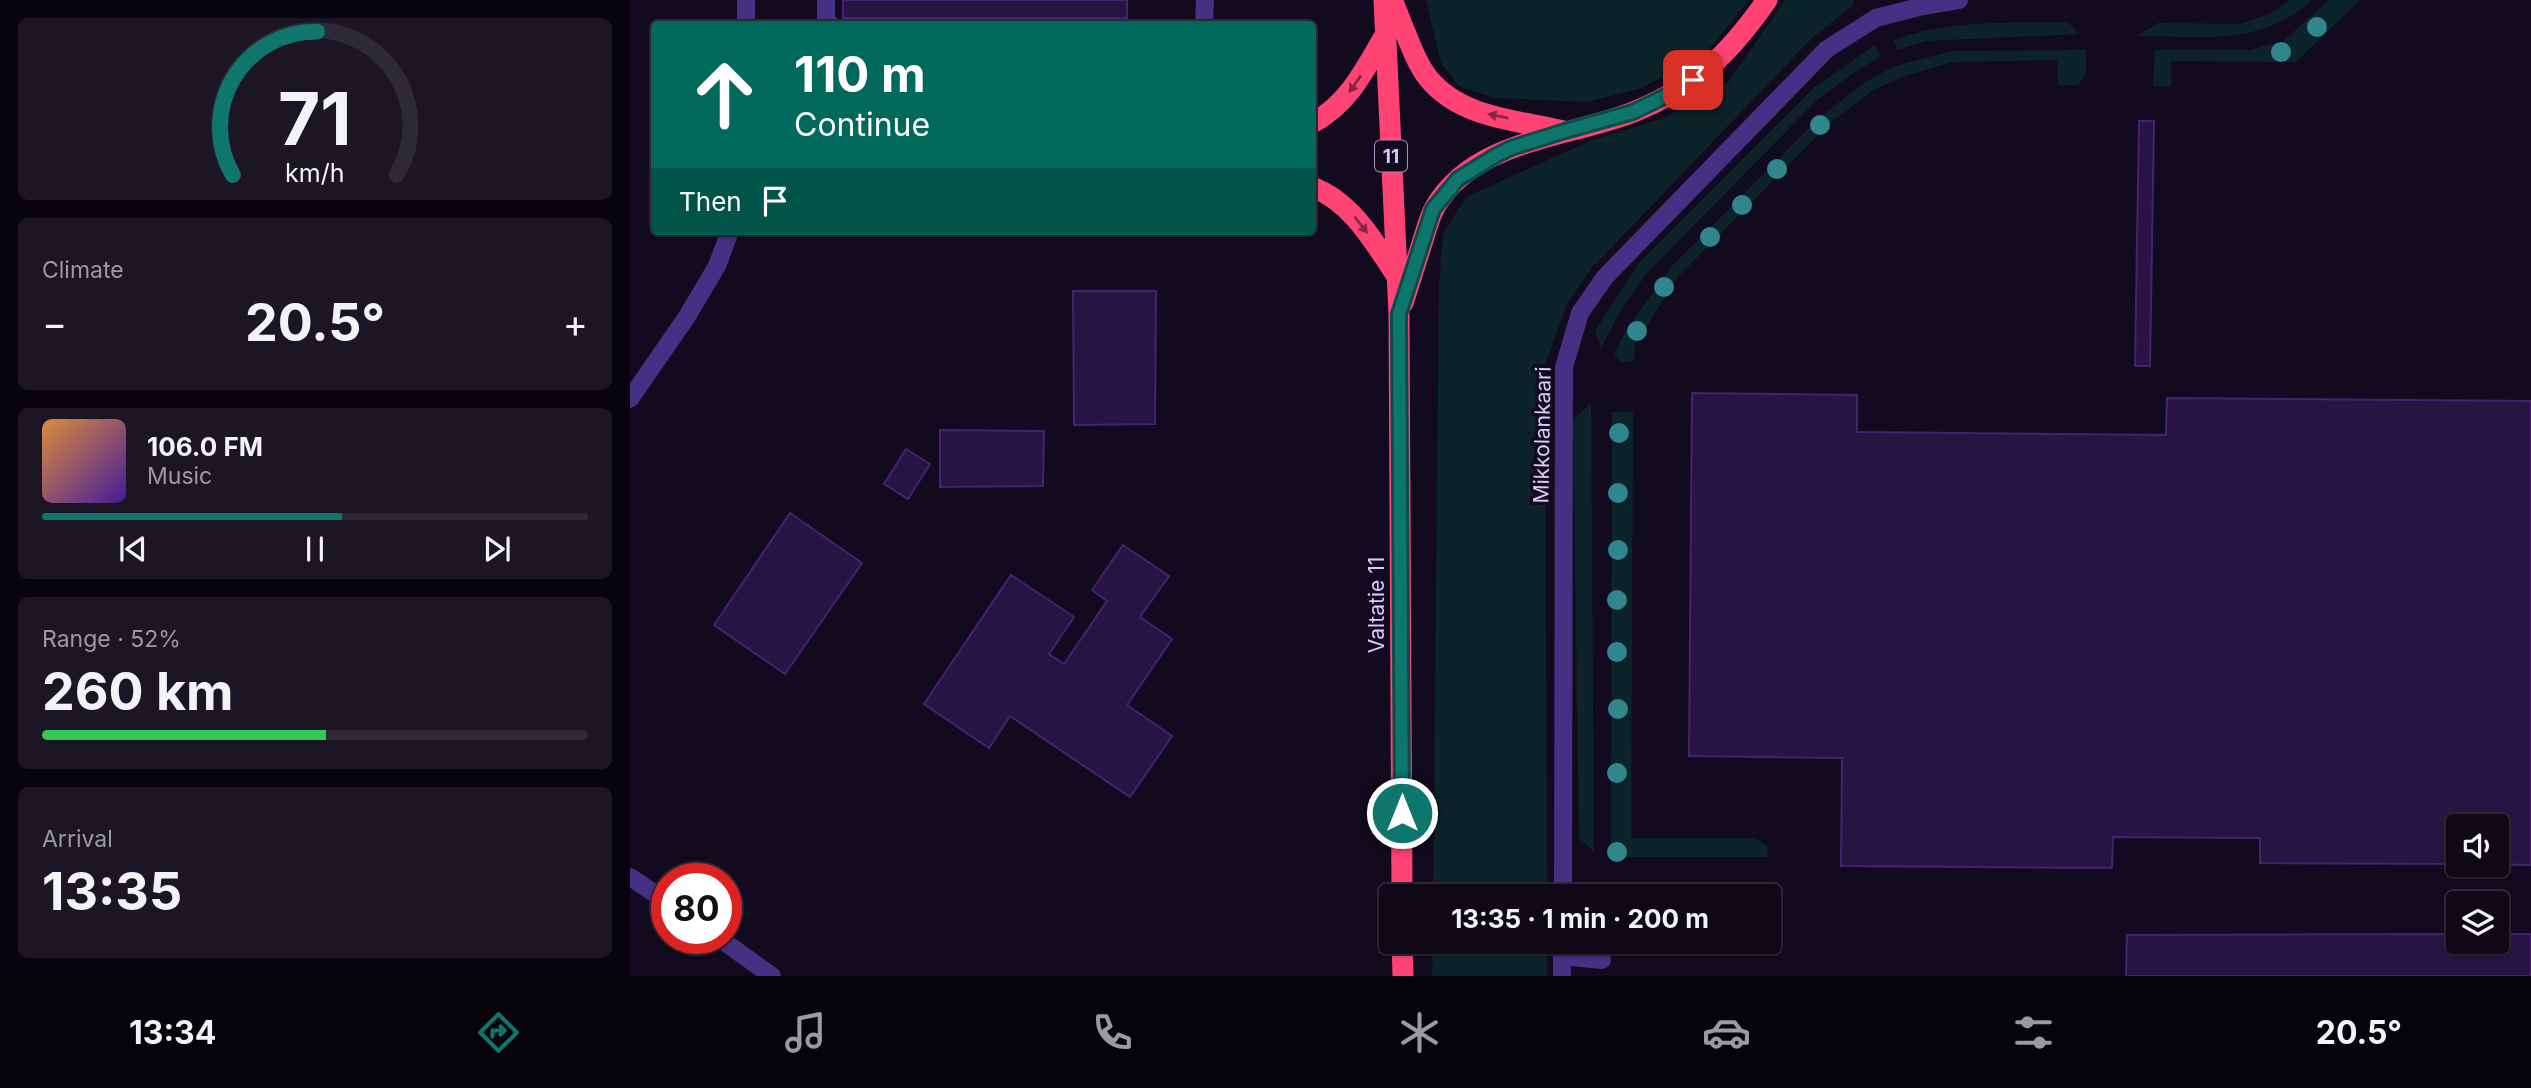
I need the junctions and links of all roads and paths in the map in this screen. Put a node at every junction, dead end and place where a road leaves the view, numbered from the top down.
1 (746, 0) edge
2 (826, 0) edge
3 (1205, 0) edge
4 (1384, 0) edge
5 (1392, 0) edge
6 (1767, 0) edge
7 (1959, 0) edge
8 (746, 21) edge
9 (827, 21) edge
10 (1204, 21) edge
11 (1385, 35) junction
12 (1316, 121) edge
13 (1565, 131) junction
14 (1316, 188) edge
15 (729, 235) edge
16 (1397, 277) junction
17 (1399, 314) junction
18 (630, 399) edge
19 (630, 877) edge
20 (1402, 884) edge
21 (1563, 884) edge
22 (651, 891) edge
23 (741, 954) edge
24 (1402, 954) edge
25 (1562, 954) edge
26 (1580, 954) edge
27 (1602, 960) dead end
28 (772, 976) edge
29 (1402, 976) edge
30 (1562, 976) edge

1 - 8 street
2 - 9 street
3 - 10 street
4 - 11 highway, 11
13 -> 5 highway
6 - 13 highway
7 - 21 street, Mikkolankaari
11 -> 12 highway
11 - 16 highway, 11
13 - 17 highway
14 -> 16 highway
15 - 18 street
16 - 17 highway, 11
17 - 20 highway, Valtatie 11 / 11
19 - 22 street
23 - 28 street
24 - 29 highway
25 - 30 street
26 - 27 street

